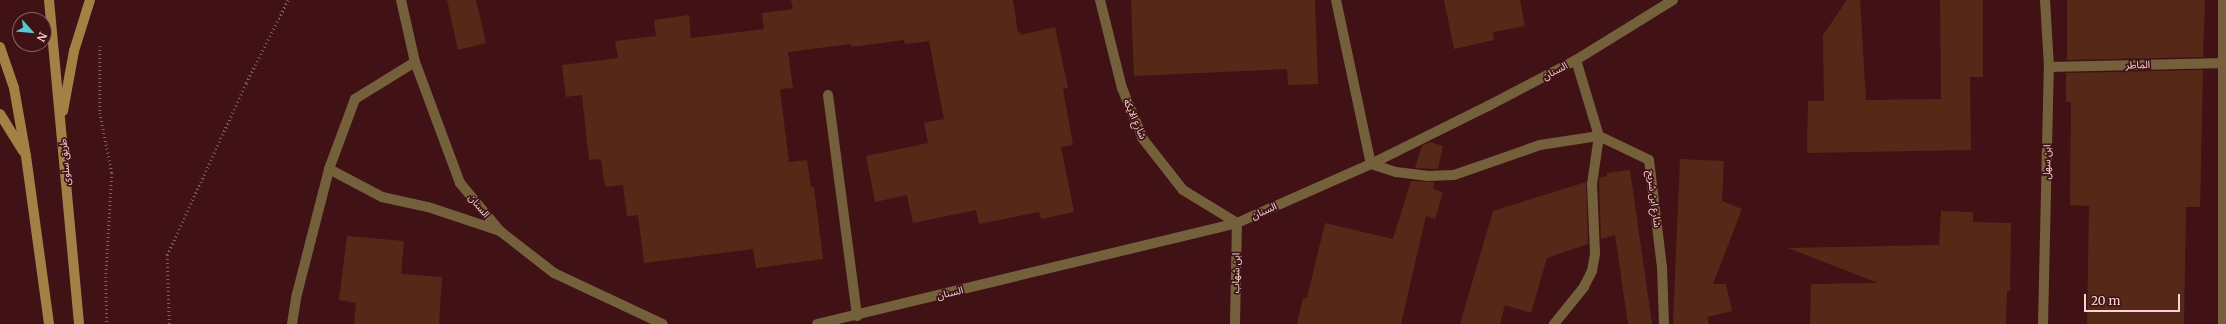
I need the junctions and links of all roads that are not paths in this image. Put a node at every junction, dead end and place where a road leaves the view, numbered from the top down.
1 (48, 0) edge
2 (90, 0) edge
3 (401, 0) edge
4 (1100, 0) edge
5 (1336, 0) edge
6 (1673, 0) edge
7 (2045, 0) edge
8 (2223, 0) edge
9 (0, 47) edge
10 (1576, 60) junction
11 (415, 62) junction
12 (2224, 63) edge
13 (2049, 67) junction
14 (828, 95) dead end
15 (0, 114) edge
16 (61, 123) junction
17 (1599, 136) junction
18 (26, 156) junction
19 (1371, 164) junction
20 (329, 169) junction
21 (1237, 223) junction
22 (500, 231) junction
23 (857, 316) junction
24 (49, 324) edge
25 (79, 324) edge
26 (292, 324) edge
27 (664, 324) edge
28 (817, 324) edge
29 (1234, 324) edge
30 (1554, 324) edge
31 (1664, 324) edge
32 (2043, 324) edge
33 (2223, 324) edge

1 - 16 main road, طريق سلوى
2 - 16 main road
3 - 11 street, السنان
4 - 21 street, شارع الايكة
5 - 19 street
6 - 10 street, السنان
7 - 13 street, ابن سهل
8 - 12 street
9 - 18 main road
10 - 17 street
10 - 19 street, السنان
11 - 20 street
11 - 22 street, السنان
12 - 13 street, الماطر
12 - 33 street
13 - 32 street, ابن سهل
14 - 23 street
15 - 18 main road
16 - 25 main road, طريق سلوى
17 - 19 street
17 - 30 street
17 - 31 street, شارع ابن شريح
18 - 24 main road
19 - 21 street, السنان
20 - 22 street
20 - 26 street
21 - 23 street, السنان
21 - 29 street, ابن شهاب
22 - 27 street, السنان
23 - 28 street, السنان

